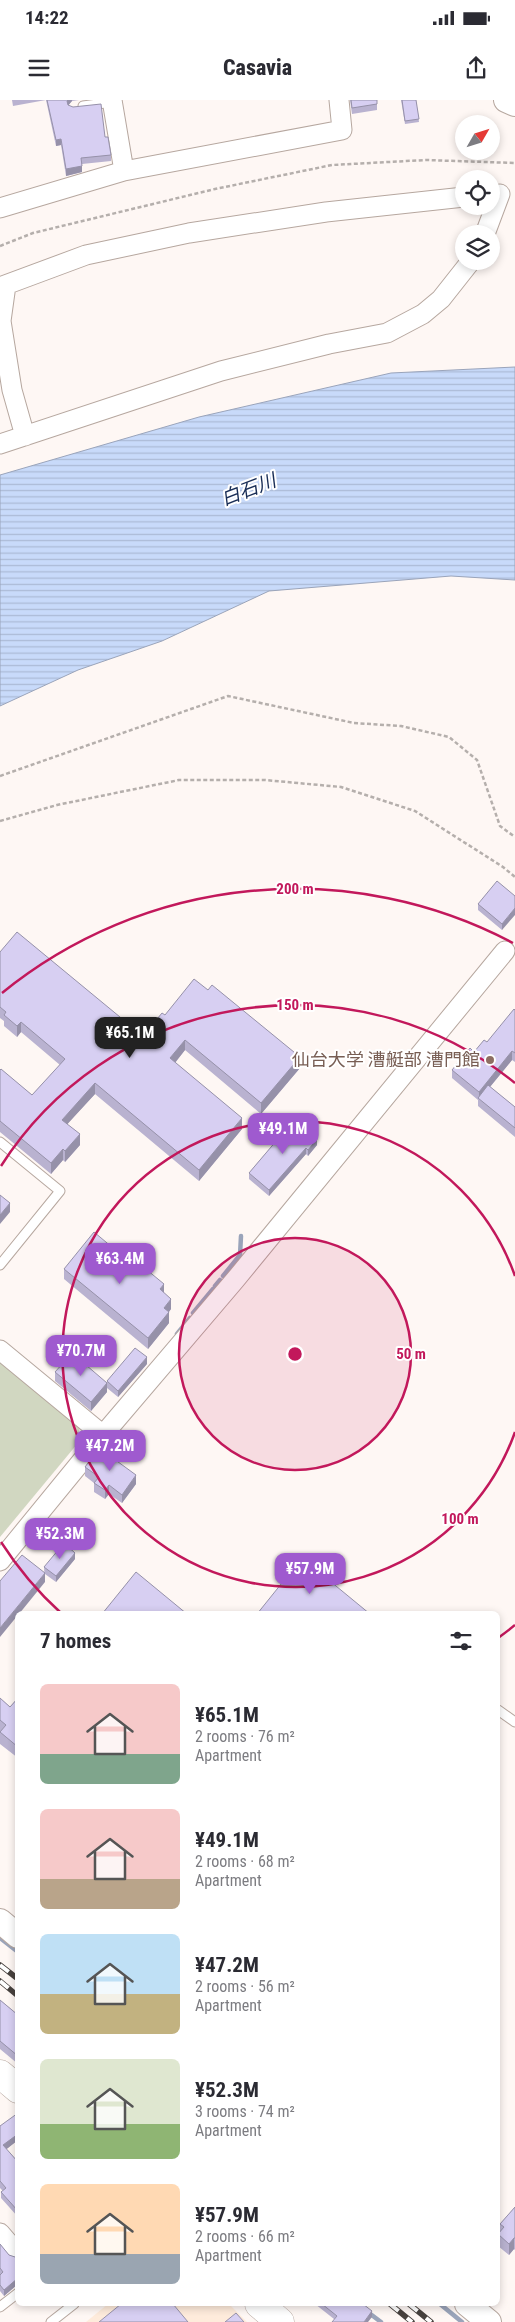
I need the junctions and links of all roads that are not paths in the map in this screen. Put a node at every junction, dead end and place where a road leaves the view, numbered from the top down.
1 (339, 100) edge
2 (506, 100) edge
3 (112, 101) edge
4 (515, 104) edge
5 (73, 107) edge
6 (124, 170) junction
7 (502, 194) edge
8 (455, 198) edge
9 (0, 206) edge
10 (489, 225) edge
11 (464, 270) edge
12 (3, 286) edge
13 (25, 436) junction
14 (0, 444) edge
15 (505, 951) dead end
16 (0, 1142) edge
17 (0, 1265) edge
18 (0, 1350) edge
19 (103, 1434) junction
20 (0, 1561) edge
21 (500, 1711) edge
22 (515, 1722) edge
23 (0, 1921) edge
24 (15, 1934) edge
25 (0, 2074) edge
26 (15, 2086) edge
27 (0, 2233) edge
28 (15, 2250) edge
29 (15, 2294) edge
30 (71, 2306) edge
31 (261, 2306) edge
32 (469, 2306) edge
33 (0, 2307) edge
34 (51, 2322) edge
35 (280, 2322) edge
36 (489, 2322) edge

1 - 6 street
2 - 4 street
3 - 5 lane
3 - 6 street
6 - 9 street
7 - 10 street
8 - 12 street
11 - 13 street
12 - 13 street
13 - 14 street
15 - 19 street
16 - 17 lane
18 - 19 street
19 - 20 street
21 - 22 lane
23 - 24 street
25 - 26 main road
27 - 28 street
29 - 33 lane
30 - 34 lane
31 - 35 main road
32 - 36 street

